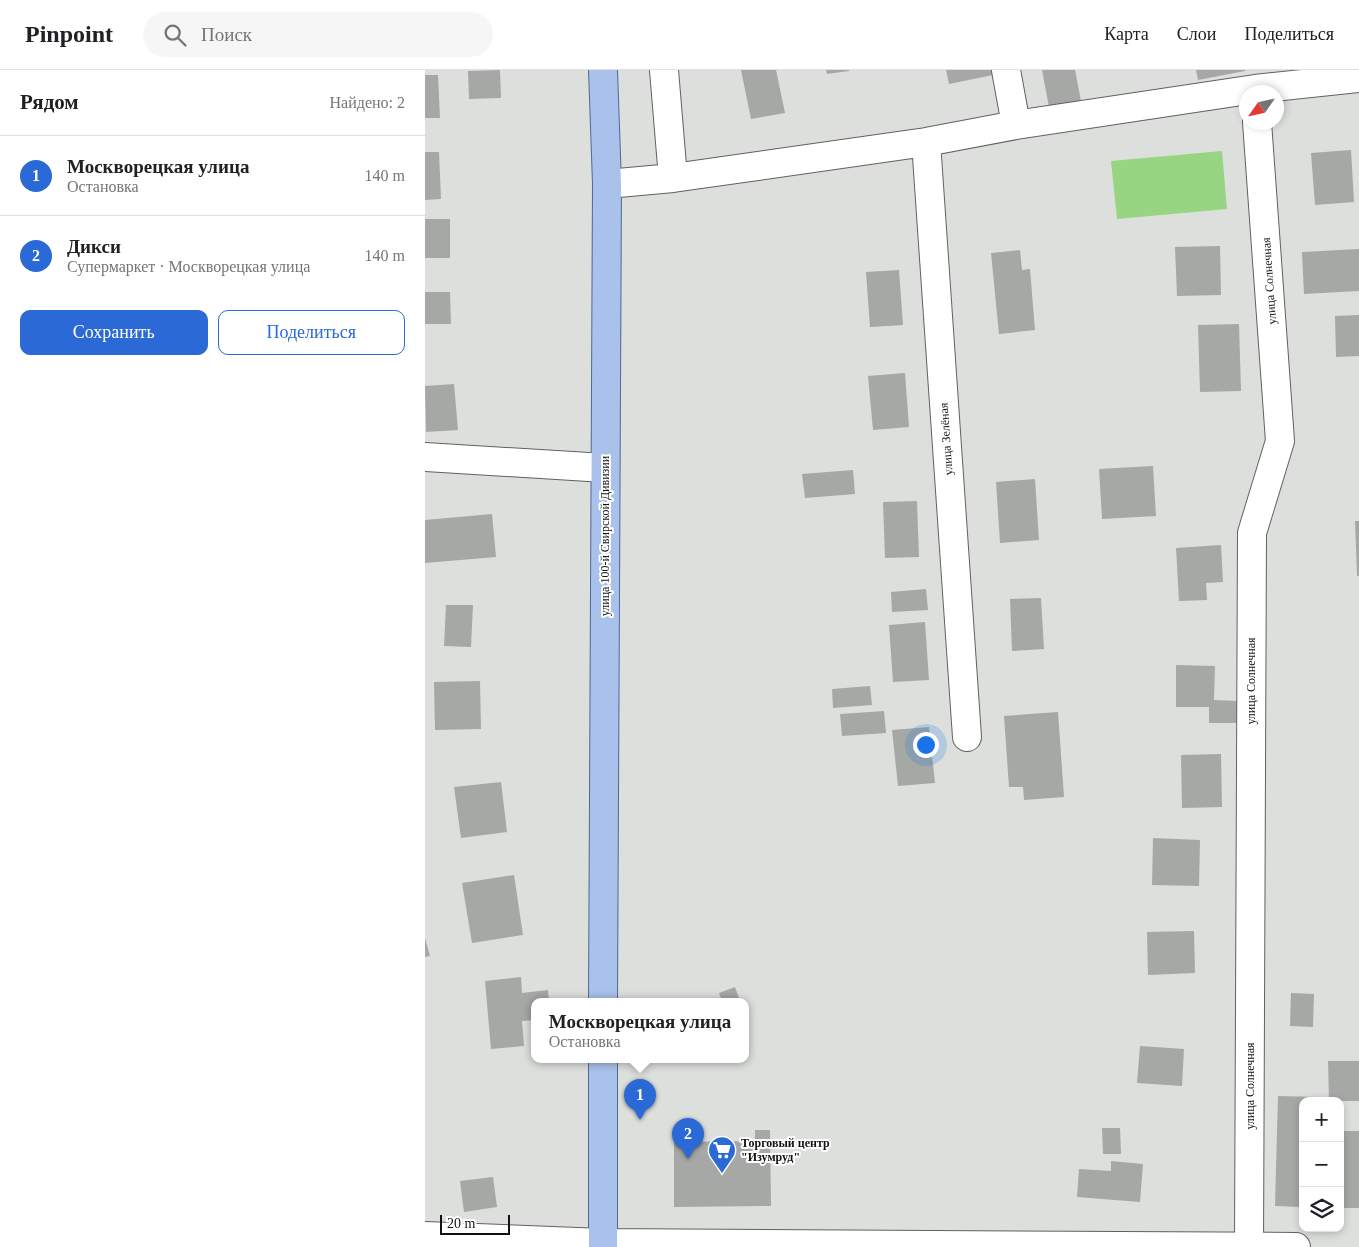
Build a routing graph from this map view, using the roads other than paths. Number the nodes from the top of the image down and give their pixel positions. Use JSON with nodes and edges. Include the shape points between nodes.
{"nodes":[{"id":1,"x":603,"y":70,"type":"edge"},
{"id":2,"x":664,"y":70,"type":"edge"},
{"id":3,"x":1007,"y":70,"type":"edge"},
{"id":4,"x":1351,"y":76,"type":"edge"},
{"id":5,"x":1284,"y":86,"type":"edge"},
{"id":6,"x":1239,"y":93,"type":"edge"},
{"id":7,"x":1016,"y":125,"type":"junction"},
{"id":8,"x":1258,"y":130,"type":"edge"},
{"id":9,"x":926,"y":142,"type":"junction"},
{"id":10,"x":673,"y":178,"type":"junction"},
{"id":11,"x":607,"y":184,"type":"junction"},
{"id":12,"x":425,"y":457,"type":"edge"},
{"id":13,"x":605,"y":468,"type":"junction"},
{"id":14,"x":967,"y":736,"type":"dead end"},
{"id":15,"x":603,"y":998,"type":"edge"},
{"id":16,"x":603,"y":1063,"type":"edge"},
{"id":17,"x":425,"y":1236,"type":"edge"},
{"id":18,"x":603,"y":1245,"type":"edge"},
{"id":19,"x":1249,"y":1246,"type":"junction"},
{"id":20,"x":1296,"y":1247,"type":"edge"}],
"edges":[{"from":1,"to":11,"type":"main road","name":"улица 100-й Свирской Дивизии"},
{"from":2,"to":10,"type":"street"},
{"from":3,"to":7,"type":"street"},
{"from":4,"to":5,"type":"street"},
{"from":6,"to":7,"type":"street"},
{"from":7,"to":9,"type":"street"},
{"from":8,"to":19,"type":"street","name":"улица Солнечная","via":[[1280,440],[1252,532]]},
{"from":9,"to":10,"type":"street"},
{"from":9,"to":14,"type":"street","name":"улица Зелёная"},
{"from":10,"to":11,"type":"street"},
{"from":11,"to":13,"type":"main road","name":"улица 100-й Свирской Дивизии"},
{"from":12,"to":13,"type":"street"},
{"from":13,"to":15,"type":"main road","name":"улица 100-й Свирской Дивизии"},
{"from":16,"to":18,"type":"main road"},
{"from":17,"to":18,"type":"street"},
{"from":18,"to":19,"type":"street"},
{"from":19,"to":20,"type":"street"}]}
